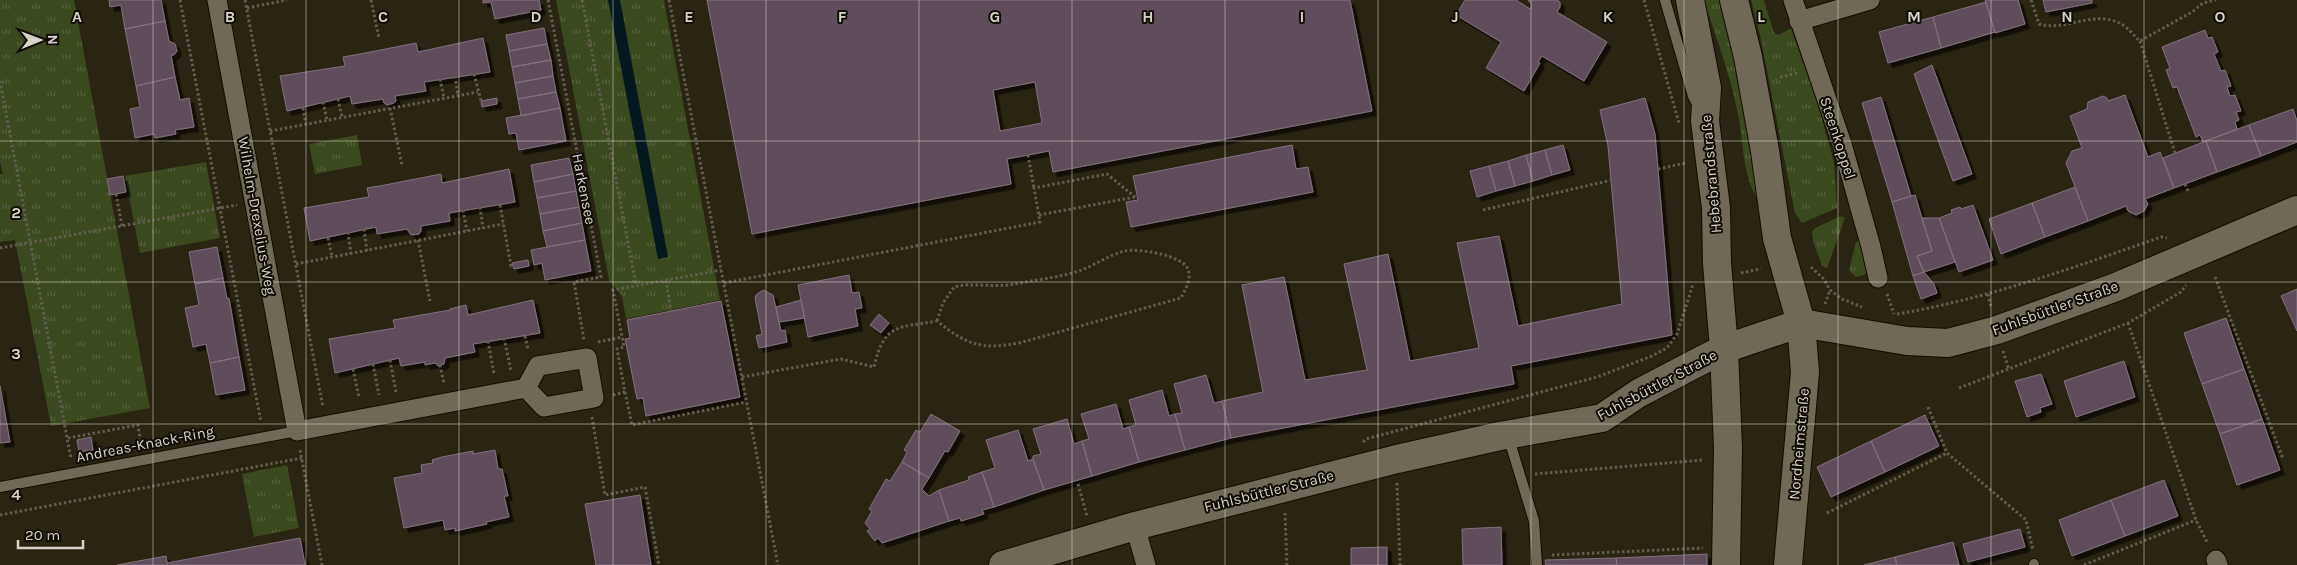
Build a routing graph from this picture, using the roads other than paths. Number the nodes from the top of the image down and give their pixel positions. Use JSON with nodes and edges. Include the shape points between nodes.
{"nodes":[{"id":1,"x":218,"y":0,"type":"edge"},
{"id":2,"x":1665,"y":0,"type":"edge"},
{"id":3,"x":1690,"y":0,"type":"edge"},
{"id":4,"x":1734,"y":0,"type":"edge"},
{"id":5,"x":1793,"y":0,"type":"edge"},
{"id":6,"x":1870,"y":0,"type":"edge"},
{"id":7,"x":1799,"y":21,"type":"junction"},
{"id":8,"x":1692,"y":124,"type":"junction"},
{"id":9,"x":2297,"y":210,"type":"edge"},
{"id":10,"x":1878,"y":278,"type":"dead end"},
{"id":11,"x":1800,"y":323,"type":"junction"},
{"id":12,"x":1724,"y":349,"type":"junction"},
{"id":13,"x":526,"y":388,"type":"junction"},
{"id":14,"x":297,"y":431,"type":"junction"},
{"id":15,"x":1508,"y":435,"type":"junction"},
{"id":16,"x":0,"y":487,"type":"edge"},
{"id":17,"x":1135,"y":526,"type":"junction"},
{"id":18,"x":1716,"y":556,"type":"edge"},
{"id":19,"x":1537,"y":560,"type":"edge"},
{"id":20,"x":1003,"y":565,"type":"edge"},
{"id":21,"x":1146,"y":565,"type":"edge"},
{"id":22,"x":1788,"y":565,"type":"edge"}],
"edges":[{"from":1,"to":14,"type":"street","name":"Wilhelm-Drexelius-Weg"},
{"from":2,"to":8,"type":"lane","name":"Hebebrandstraße","via":[[1693,96]]},
{"from":3,"to":8,"type":"main road","name":"Hebebrandstraße","via":[[1707,88]]},
{"from":4,"to":11,"type":"main road","via":[[1748,57],[1771,204]]},
{"from":5,"to":7,"type":"street","name":"Steenkoppel"},
{"from":6,"to":7,"type":"street"},
{"from":7,"to":10,"type":"street","name":"Steenkoppel","via":[[1842,144]]},
{"from":8,"to":12,"type":"main road","name":"Hebebrandstraße","via":[[1716,208]]},
{"from":9,"to":11,"type":"main road","name":"Fuhlsbüttler Straße","via":[[2116,287],[1996,330],[1948,343],[1907,341]]},
{"from":11,"to":12,"type":"main road","name":"Fuhlsbüttler Straße"},
{"from":11,"to":22,"type":"main road","name":"Nordheimstraße","via":[[1805,372]]},
{"from":12,"to":15,"type":"main road","name":"Fuhlsbüttler Straße","via":[[1639,394],[1602,418]]},
{"from":12,"to":18,"type":"main road","via":[[1728,448]]},
{"from":13,"to":13,"type":"street","via":[[538,366],[584,349],[591,399],[544,407]]},
{"from":13,"to":14,"type":"street"},
{"from":14,"to":16,"type":"lane","name":"Andreas-Knack-Ring"},
{"from":15,"to":17,"type":"main road","name":"Fuhlsbüttler Straße","via":[[1396,459]]},
{"from":15,"to":19,"type":"lane","via":[[1534,521]]},
{"from":17,"to":20,"type":"main road","name":"Fuhlsbüttler Straße"},
{"from":17,"to":21,"type":"street"}]}
